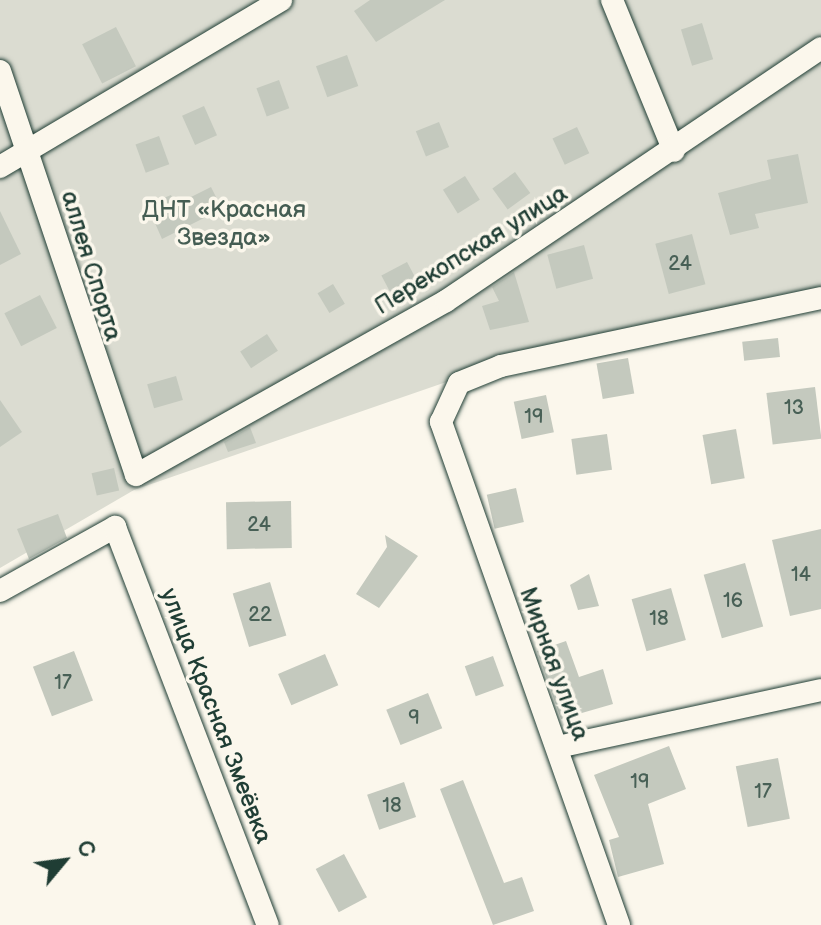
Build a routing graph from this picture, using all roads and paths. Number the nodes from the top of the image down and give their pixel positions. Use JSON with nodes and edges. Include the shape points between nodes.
{"nodes":[{"id":1,"x":281,"y":0,"type":"edge"},
{"id":2,"x":612,"y":0,"type":"edge"},
{"id":3,"x":821,"y":48,"type":"edge"},
{"id":4,"x":0,"y":71,"type":"edge"},
{"id":5,"x":27,"y":150,"type":"junction"},
{"id":6,"x":674,"y":151,"type":"junction"},
{"id":7,"x":0,"y":167,"type":"edge"},
{"id":8,"x":821,"y":298,"type":"edge"},
{"id":9,"x":136,"y":475,"type":"joint"},
{"id":10,"x":0,"y":591,"type":"edge"},
{"id":11,"x":821,"y":690,"type":"edge"},
{"id":12,"x":558,"y":747,"type":"junction"},
{"id":13,"x":268,"y":925,"type":"edge"},
{"id":14,"x":619,"y":925,"type":"edge"}],
"edges":[{"from":1,"to":5,"type":"street"},
{"from":2,"to":6,"type":"street"},
{"from":3,"to":6,"type":"street","name":"Перекопская улица"},
{"from":4,"to":5,"type":"street","name":"аллея Спорта"},
{"from":5,"to":7,"type":"street"},
{"from":5,"to":9,"type":"street","name":"аллея Спорта"},
{"from":6,"to":9,"type":"street","name":"Перекопская улица","via":[[446,301]]},
{"from":8,"to":12,"type":"street","name":"Мирная улица","via":[[501,366],[459,383],[441,422]]},
{"from":10,"to":13,"type":"street","name":"улица Красная Змеёвка","via":[[115,527]]},
{"from":11,"to":12,"type":"street"},
{"from":12,"to":14,"type":"street","name":"Мирная улица"}]}
